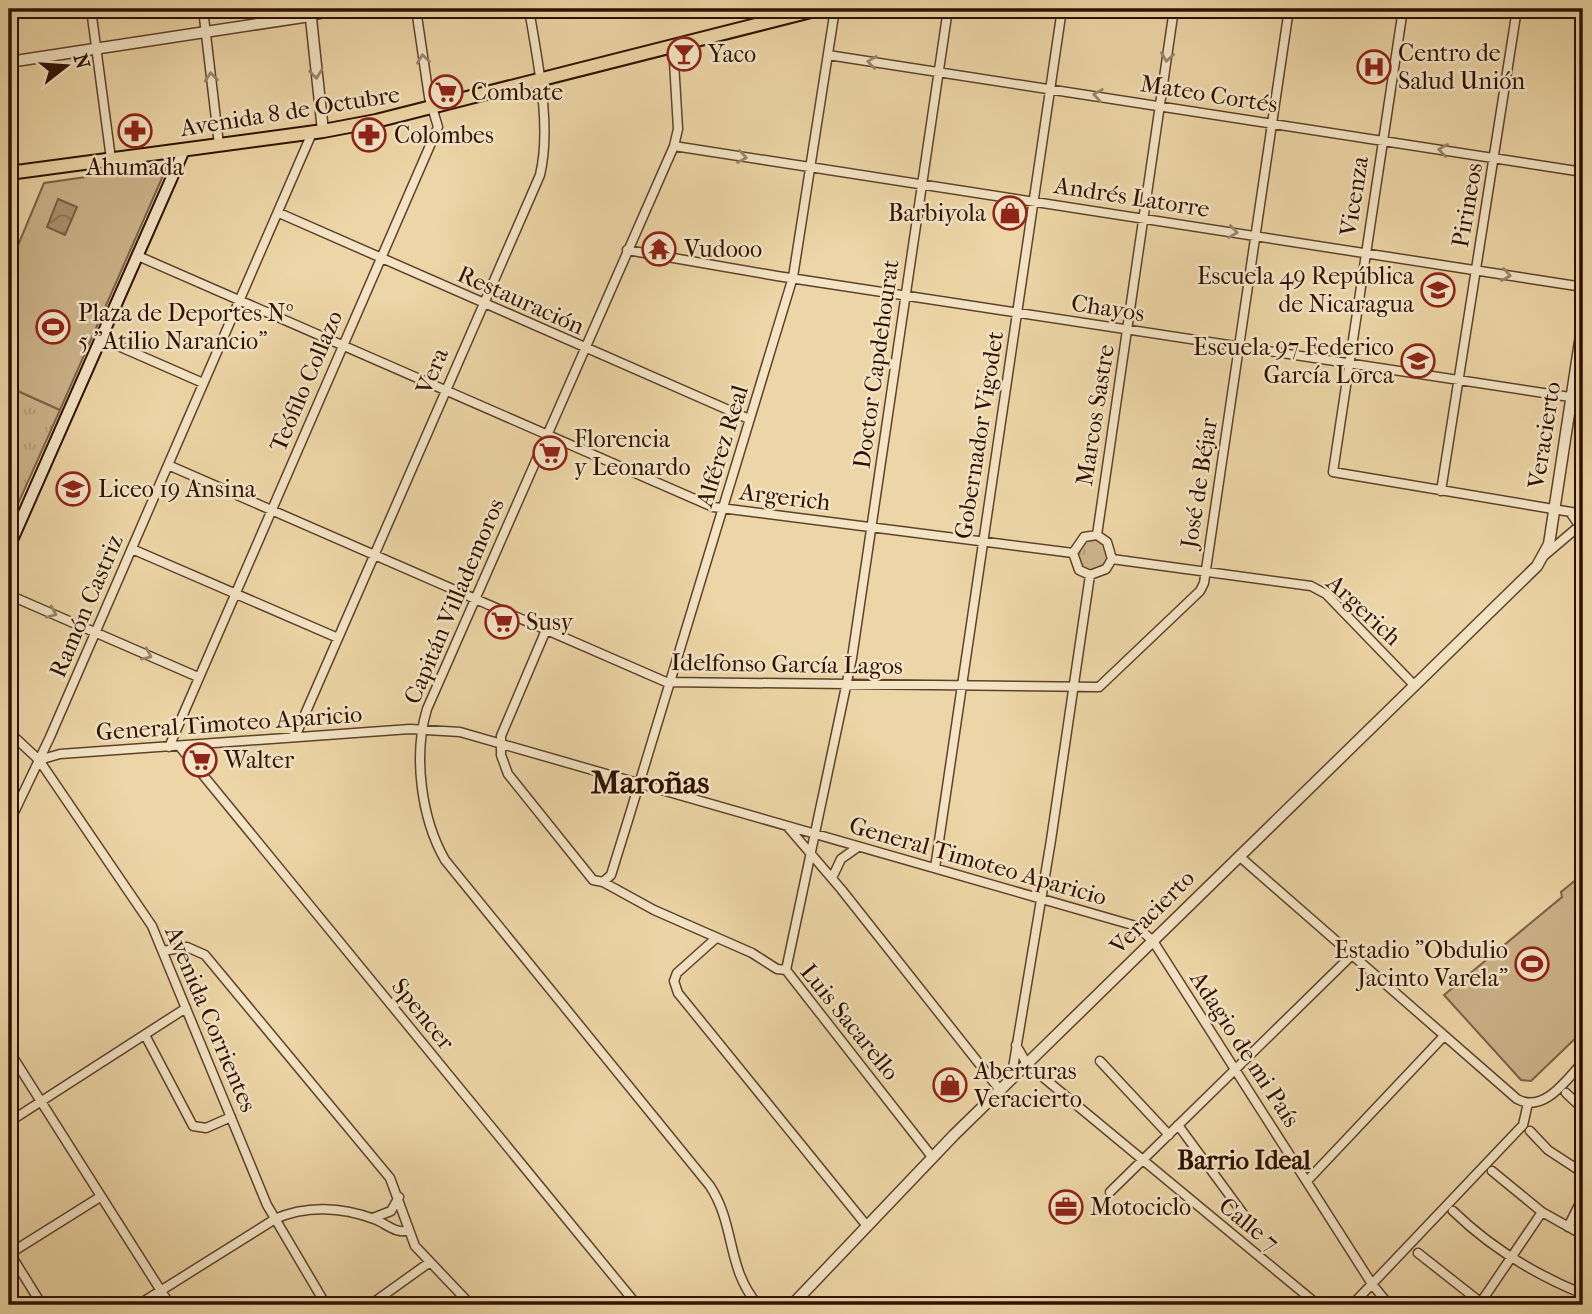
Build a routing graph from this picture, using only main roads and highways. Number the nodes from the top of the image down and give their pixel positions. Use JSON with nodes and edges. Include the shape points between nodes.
{"nodes":[{"id":1,"x":815,"y":9,"type":"edge"},
{"id":2,"x":184,"y":150,"type":"junction"},
{"id":3,"x":9,"y":173,"type":"edge"},
{"id":4,"x":9,"y":547,"type":"edge"}],
"edges":[{"from":1,"to":2,"type":"main road","name":"Avenida 8 de Octubre","via":[[433,108],[317,132]]},
{"from":2,"to":3,"type":"main road","name":"Avenida 8 de Octubre"},
{"from":2,"to":4,"type":"main road"}]}
